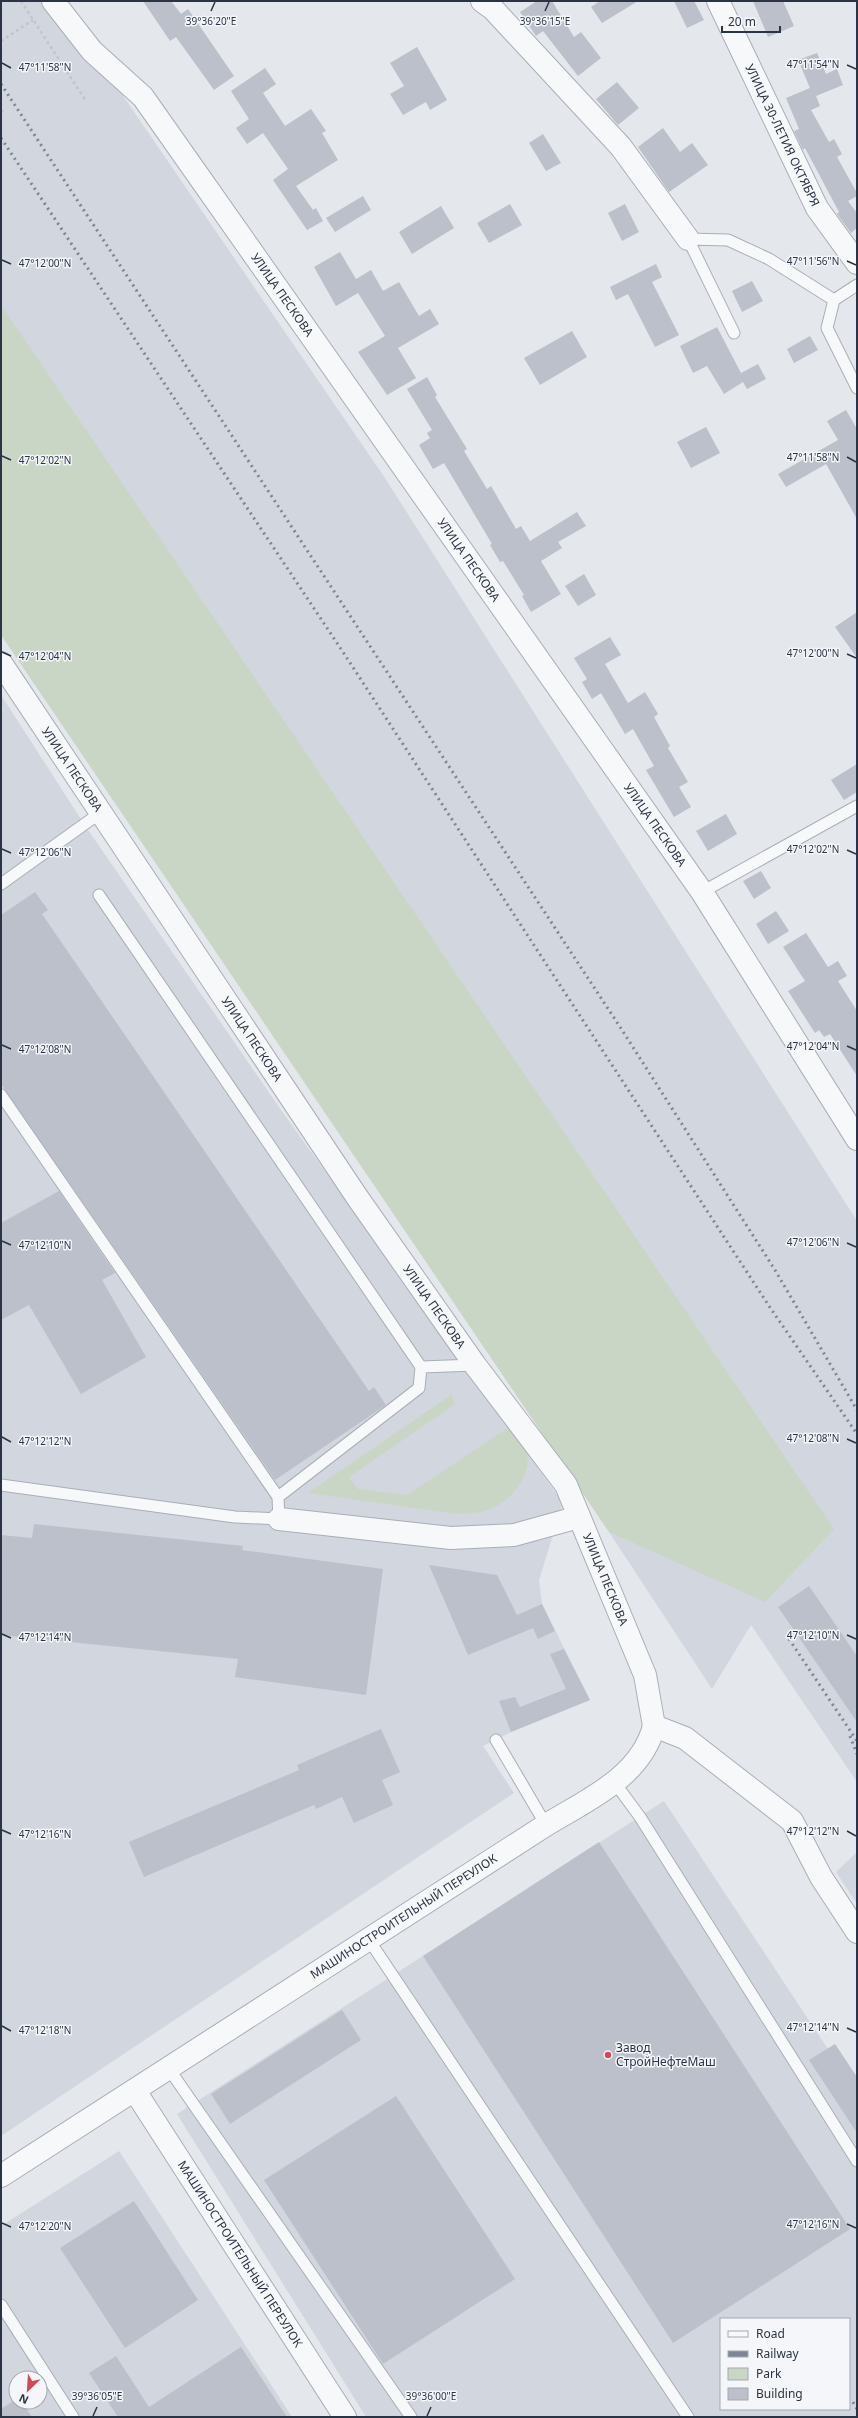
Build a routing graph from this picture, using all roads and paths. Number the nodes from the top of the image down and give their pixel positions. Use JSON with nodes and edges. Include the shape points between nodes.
{"nodes":[{"id":1,"x":21,"y":1,"type":"edge"},
{"id":2,"x":482,"y":1,"type":"edge"},
{"id":3,"x":718,"y":1,"type":"edge"},
{"id":4,"x":62,"y":4,"type":"edge"},
{"id":5,"x":33,"y":20,"type":"junction"},
{"id":6,"x":1,"y":41,"type":"edge"},
{"id":7,"x":86,"y":101,"type":"dead end"},
{"id":8,"x":1,"y":110,"type":"edge"},
{"id":9,"x":4,"y":114,"type":"dead end"},
{"id":10,"x":688,"y":239,"type":"junction"},
{"id":11,"x":857,"y":263,"type":"edge"},
{"id":12,"x":857,"y":286,"type":"edge"},
{"id":13,"x":834,"y":300,"type":"junction"},
{"id":14,"x":734,"y":333,"type":"dead end"},
{"id":15,"x":857,"y":388,"type":"edge"},
{"id":16,"x":1,"y":663,"type":"edge"},
{"id":17,"x":857,"y":806,"type":"edge"},
{"id":18,"x":100,"y":813,"type":"junction"},
{"id":19,"x":1,"y":884,"type":"edge"},
{"id":20,"x":702,"y":892,"type":"junction"},
{"id":21,"x":99,"y":895,"type":"dead end"},
{"id":22,"x":1,"y":1095,"type":"edge"},
{"id":23,"x":857,"y":1139,"type":"edge"},
{"id":24,"x":475,"y":1365,"type":"junction"},
{"id":25,"x":421,"y":1367,"type":"junction"},
{"id":26,"x":1,"y":1484,"type":"edge"},
{"id":27,"x":278,"y":1497,"type":"junction"},
{"id":28,"x":579,"y":1517,"type":"junction"},
{"id":29,"x":279,"y":1519,"type":"junction"},
{"id":30,"x":654,"y":1726,"type":"junction"},
{"id":31,"x":496,"y":1740,"type":"dead end"},
{"id":32,"x":615,"y":1783,"type":"junction"},
{"id":33,"x":546,"y":1825,"type":"junction"},
{"id":34,"x":857,"y":1932,"type":"edge"},
{"id":35,"x":369,"y":1940,"type":"junction"},
{"id":36,"x":169,"y":2069,"type":"junction"},
{"id":37,"x":135,"y":2091,"type":"junction"},
{"id":38,"x":857,"y":2161,"type":"edge"},
{"id":39,"x":1,"y":2176,"type":"edge"},
{"id":40,"x":1,"y":2305,"type":"edge"},
{"id":41,"x":73,"y":2417,"type":"edge"},
{"id":42,"x":345,"y":2417,"type":"edge"},
{"id":43,"x":411,"y":2417,"type":"edge"},
{"id":44,"x":688,"y":2417,"type":"edge"}],
"edges":[{"from":1,"to":5,"type":"path"},
{"from":2,"to":10,"type":"street","via":[[493,9],[622,147]]},
{"from":3,"to":11,"type":"street","name":"УЛИЦА 30-ЛЕТИЯ ОКТЯБРЯ","via":[[817,208]]},
{"from":4,"to":20,"type":"street","name":"УЛИЦА ПЕСКОВА","via":[[92,51],[143,97]]},
{"from":5,"to":6,"type":"path"},
{"from":5,"to":7,"type":"path"},
{"from":8,"to":9,"type":"path"},
{"from":10,"to":13,"type":"lane","via":[[728,240],[769,259]]},
{"from":10,"to":14,"type":"lane"},
{"from":12,"to":13,"type":"lane"},
{"from":13,"to":15,"type":"lane","via":[[827,328]]},
{"from":16,"to":18,"type":"street","name":"УЛИЦА ПЕСКОВА"},
{"from":17,"to":20,"type":"lane"},
{"from":18,"to":19,"type":"lane"},
{"from":18,"to":24,"type":"street","name":"УЛИЦА ПЕСКОВА","via":[[353,1190]]},
{"from":20,"to":23,"type":"street","name":"УЛИЦА ПЕСКОВА"},
{"from":21,"to":25,"type":"lane"},
{"from":22,"to":27,"type":"lane"},
{"from":24,"to":25,"type":"lane"},
{"from":24,"to":28,"type":"street","name":"УЛИЦА ПЕСКОВА","via":[[566,1485]]},
{"from":25,"to":27,"type":"lane","via":[[419,1388]]},
{"from":26,"to":29,"type":"lane","via":[[235,1517]]},
{"from":27,"to":29,"type":"lane"},
{"from":28,"to":29,"type":"street","via":[[514,1535],[450,1538]]},
{"from":28,"to":30,"type":"street","name":"УЛИЦА ПЕСКОВА","via":[[645,1675]]},
{"from":30,"to":32,"type":"street","name":"МАШИНОСТРОИТЕЛЬНЫЙ ПЕРЕУЛОК","via":[[645,1751]]},
{"from":30,"to":34,"type":"street","via":[[685,1738],[792,1821],[821,1877]]},
{"from":31,"to":33,"type":"lane"},
{"from":32,"to":33,"type":"street","name":"МАШИНОСТРОИТЕЛЬНЫЙ ПЕРЕУЛОК"},
{"from":32,"to":38,"type":"lane","via":[[644,1824]]},
{"from":33,"to":35,"type":"street","name":"МАШИНОСТРОИТЕЛЬНЫЙ ПЕРЕУЛОК"},
{"from":35,"to":36,"type":"street","name":"МАШИНОСТРОИТЕЛЬНЫЙ ПЕРЕУЛОК"},
{"from":35,"to":44,"type":"lane"},
{"from":36,"to":37,"type":"street","name":"МАШИНОСТРОИТЕЛЬНЫЙ ПЕРЕУЛОК"},
{"from":36,"to":43,"type":"lane"},
{"from":37,"to":39,"type":"street","name":"МАШИНОСТРОИТЕЛЬНЫЙ ПЕРЕУЛОК"},
{"from":37,"to":42,"type":"street","name":"МАШИНОСТРОИТЕЛЬНЫЙ ПЕРЕУЛОК"},
{"from":40,"to":41,"type":"lane"}]}
